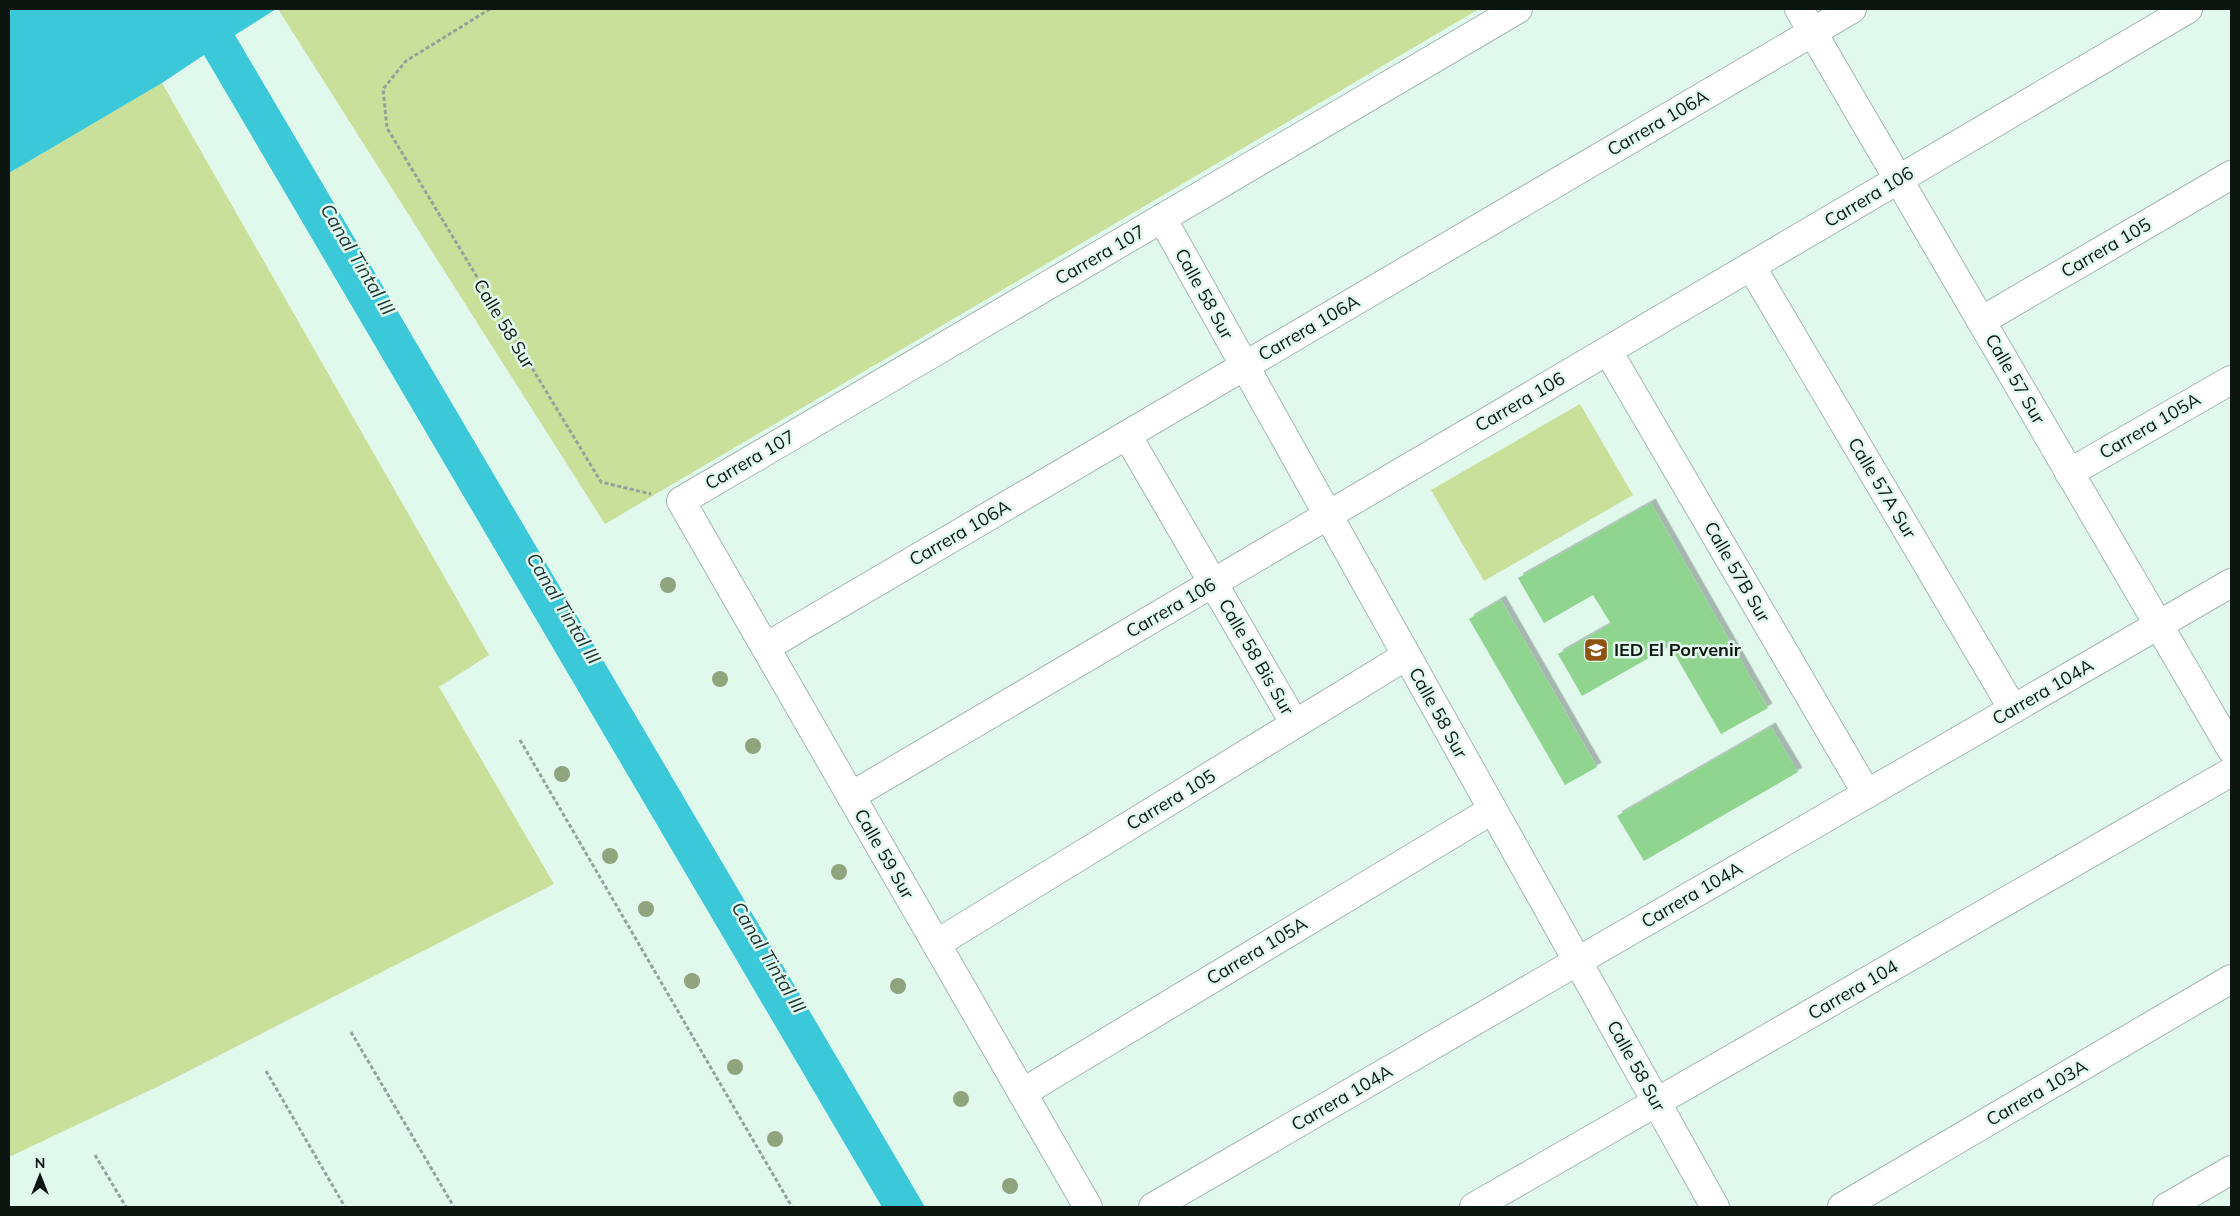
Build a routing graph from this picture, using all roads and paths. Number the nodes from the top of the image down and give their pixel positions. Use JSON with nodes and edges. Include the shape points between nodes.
{"nodes":[{"id":1,"x":490,"y":9,"type":"edge"},
{"id":2,"x":1518,"y":9,"type":"edge"},
{"id":3,"x":1799,"y":9,"type":"edge"},
{"id":4,"x":1852,"y":9,"type":"edge"},
{"id":5,"x":2188,"y":9,"type":"edge"},
{"id":6,"x":1812,"y":32,"type":"junction"},
{"id":7,"x":2231,"y":176,"type":"edge"},
{"id":8,"x":1898,"y":179,"type":"junction"},
{"id":9,"x":1162,"y":218,"type":"junction"},
{"id":10,"x":1751,"y":266,"type":"junction"},
{"id":11,"x":1981,"y":321,"type":"junction"},
{"id":12,"x":1608,"y":351,"type":"junction"},
{"id":13,"x":1244,"y":366,"type":"junction"},
{"id":14,"x":2231,"y":380,"type":"edge"},
{"id":15,"x":1127,"y":435,"type":"junction"},
{"id":16,"x":2069,"y":473,"type":"junction"},
{"id":17,"x":681,"y":501,"type":"junction"},
{"id":18,"x":1328,"y":515,"type":"junction"},
{"id":19,"x":1213,"y":583,"type":"junction"},
{"id":20,"x":2231,"y":583,"type":"edge"},
{"id":21,"x":2158,"y":625,"type":"junction"},
{"id":22,"x":766,"y":648,"type":"junction"},
{"id":23,"x":1406,"y":656,"type":"junction"},
{"id":24,"x":2013,"y":709,"type":"junction"},
{"id":25,"x":1296,"y":724,"type":"junction"},
{"id":26,"x":520,"y":740,"type":"dead end"},
{"id":27,"x":2231,"y":749,"type":"edge"},
{"id":28,"x":2231,"y":772,"type":"edge"},
{"id":29,"x":1867,"y":794,"type":"junction"},
{"id":30,"x":851,"y":796,"type":"junction"},
{"id":31,"x":1492,"y":810,"type":"junction"},
{"id":32,"x":936,"y":944,"type":"junction"},
{"id":33,"x":1577,"y":962,"type":"junction"},
{"id":34,"x":2231,"y":979,"type":"edge"},
{"id":35,"x":352,"y":1032,"type":"dead end"},
{"id":36,"x":266,"y":1072,"type":"dead end"},
{"id":37,"x":1022,"y":1093,"type":"junction"},
{"id":38,"x":1656,"y":1102,"type":"junction"},
{"id":39,"x":95,"y":1155,"type":"dead end"},
{"id":40,"x":2231,"y":1170,"type":"edge"},
{"id":41,"x":126,"y":1207,"type":"edge"},
{"id":42,"x":345,"y":1207,"type":"edge"},
{"id":43,"x":454,"y":1207,"type":"edge"},
{"id":44,"x":792,"y":1207,"type":"edge"},
{"id":45,"x":1088,"y":1207,"type":"edge"},
{"id":46,"x":1153,"y":1207,"type":"edge"},
{"id":47,"x":1474,"y":1207,"type":"edge"},
{"id":48,"x":1715,"y":1207,"type":"edge"},
{"id":49,"x":1842,"y":1207,"type":"edge"},
{"id":50,"x":2167,"y":1207,"type":"edge"}],
"edges":[{"from":1,"to":17,"type":"path","name":"Calle 58 Sur","via":[[406,61],[383,89],[387,128],[601,482]]},
{"from":2,"to":9,"type":"street","name":"Carrera 107"},
{"from":3,"to":6,"type":"street","name":"Calle 57 Sur"},
{"from":4,"to":6,"type":"street","name":"Carrera 106A"},
{"from":5,"to":8,"type":"street","name":"Carrera 106"},
{"from":6,"to":8,"type":"street","name":"Calle 57 Sur"},
{"from":6,"to":13,"type":"street","name":"Carrera 106A"},
{"from":7,"to":11,"type":"street","name":"Carrera 105"},
{"from":8,"to":10,"type":"street","name":"Carrera 106"},
{"from":8,"to":11,"type":"street","name":"Calle 57 Sur"},
{"from":9,"to":13,"type":"street","name":"Calle 58 Sur"},
{"from":9,"to":17,"type":"street","name":"Carrera 107"},
{"from":10,"to":12,"type":"street","name":"Carrera 106"},
{"from":10,"to":24,"type":"street","name":"Calle 57A Sur"},
{"from":11,"to":16,"type":"street","name":"Calle 57 Sur"},
{"from":12,"to":18,"type":"street","name":"Carrera 106"},
{"from":12,"to":29,"type":"street","name":"Calle 57B Sur"},
{"from":13,"to":15,"type":"street","name":"Carrera 106A"},
{"from":13,"to":18,"type":"street","name":"Calle 58 Sur"},
{"from":14,"to":16,"type":"street","name":"Carrera 105A"},
{"from":15,"to":19,"type":"street","name":"Calle 58 Bis Sur"},
{"from":15,"to":22,"type":"street","name":"Carrera 106A"},
{"from":16,"to":21,"type":"street","name":"Calle 57 Sur"},
{"from":17,"to":22,"type":"street","name":"Calle 59 Sur"},
{"from":18,"to":19,"type":"street","name":"Carrera 106"},
{"from":18,"to":23,"type":"street","name":"Calle 58 Sur"},
{"from":19,"to":25,"type":"street","name":"Calle 58 Bis Sur"},
{"from":19,"to":30,"type":"street","name":"Carrera 106"},
{"from":20,"to":21,"type":"street","name":"Carrera 104A"},
{"from":21,"to":24,"type":"street","name":"Carrera 104A"},
{"from":21,"to":27,"type":"street","name":"Calle 57 Sur"},
{"from":22,"to":30,"type":"street","name":"Calle 59 Sur"},
{"from":23,"to":25,"type":"street","name":"Carrera 105"},
{"from":23,"to":31,"type":"street","name":"Calle 58 Sur"},
{"from":24,"to":29,"type":"street","name":"Carrera 104A"},
{"from":25,"to":32,"type":"street","name":"Carrera 105"},
{"from":26,"to":44,"type":"path"},
{"from":28,"to":38,"type":"street","name":"Carrera 104"},
{"from":29,"to":33,"type":"street","name":"Carrera 104A"},
{"from":30,"to":32,"type":"street","name":"Calle 59 Sur"},
{"from":31,"to":33,"type":"street","name":"Calle 58 Sur"},
{"from":31,"to":37,"type":"street","name":"Carrera 105A"},
{"from":32,"to":37,"type":"street","name":"Calle 59 Sur"},
{"from":33,"to":38,"type":"street","name":"Calle 58 Sur"},
{"from":33,"to":46,"type":"street","name":"Carrera 104A"},
{"from":34,"to":49,"type":"street","name":"Carrera 103A"},
{"from":35,"to":43,"type":"path"},
{"from":36,"to":42,"type":"path"},
{"from":37,"to":45,"type":"street","name":"Calle 59 Sur"},
{"from":38,"to":47,"type":"street","name":"Carrera 104"},
{"from":38,"to":48,"type":"street","name":"Calle 58 Sur"},
{"from":39,"to":41,"type":"path"},
{"from":40,"to":50,"type":"street"}]}
